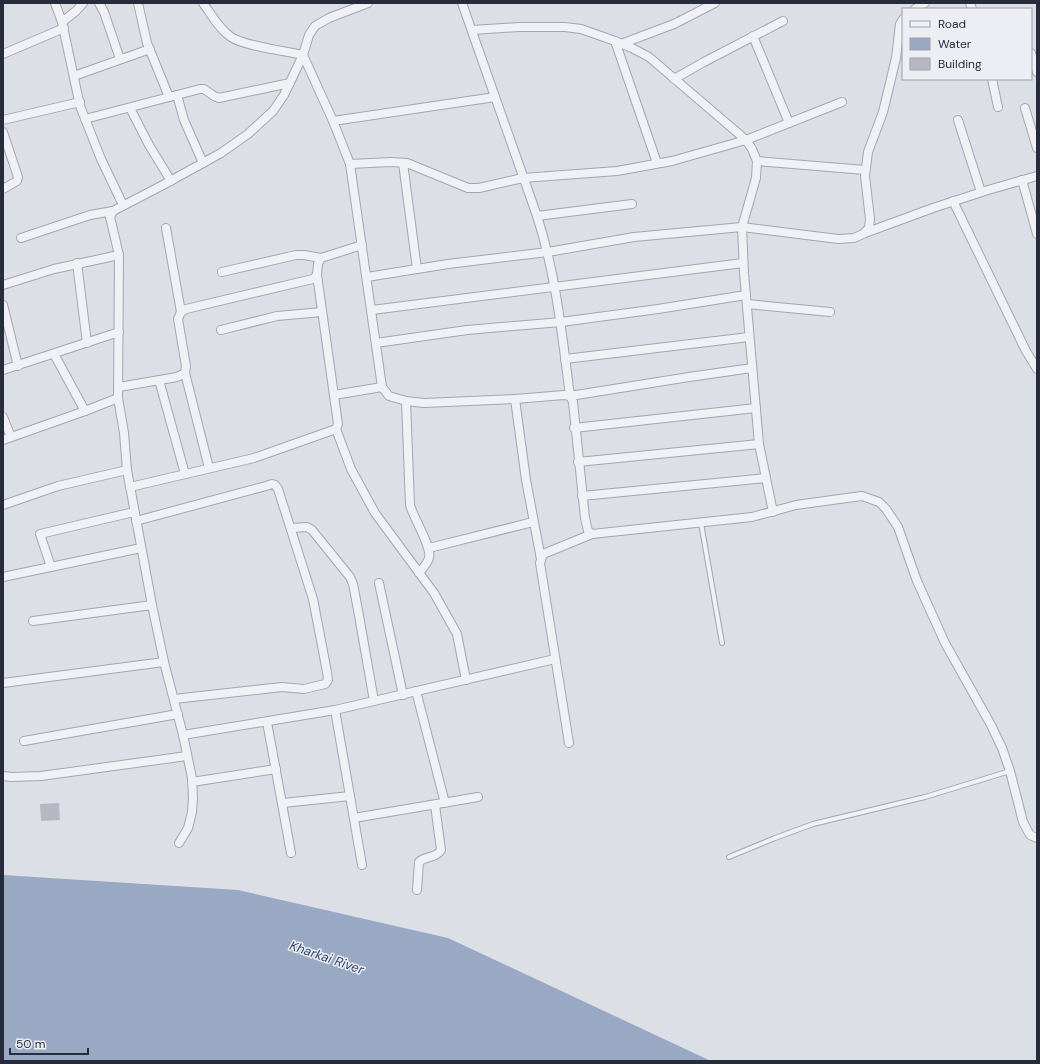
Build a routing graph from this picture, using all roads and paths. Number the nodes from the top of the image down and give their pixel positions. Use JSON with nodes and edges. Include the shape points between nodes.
{"nodes":[{"id":1,"x":55,"y":3,"type":"edge"},
{"id":2,"x":83,"y":3,"type":"edge"},
{"id":3,"x":99,"y":3,"type":"edge"},
{"id":4,"x":138,"y":3,"type":"edge"},
{"id":5,"x":203,"y":3,"type":"edge"},
{"id":6,"x":368,"y":3,"type":"edge"},
{"id":7,"x":462,"y":3,"type":"edge"},
{"id":8,"x":715,"y":3,"type":"edge"},
{"id":9,"x":783,"y":21,"type":"dead end"},
{"id":10,"x":902,"y":21,"type":"edge"},
{"id":11,"x":63,"y":25,"type":"junction"},
{"id":12,"x":472,"y":30,"type":"junction"},
{"id":13,"x":753,"y":36,"type":"junction"},
{"id":14,"x":618,"y":42,"type":"junction"},
{"id":15,"x":150,"y":49,"type":"junction"},
{"id":16,"x":3,"y":54,"type":"edge"},
{"id":17,"x":303,"y":55,"type":"junction"},
{"id":18,"x":1032,"y":57,"type":"edge"},
{"id":19,"x":120,"y":59,"type":"junction"},
{"id":20,"x":1037,"y":72,"type":"edge"},
{"id":21,"x":74,"y":76,"type":"junction"},
{"id":22,"x":674,"y":79,"type":"junction"},
{"id":23,"x":992,"y":80,"type":"edge"},
{"id":24,"x":290,"y":83,"type":"junction"},
{"id":25,"x":177,"y":95,"type":"junction"},
{"id":26,"x":169,"y":97,"type":"junction"},
{"id":27,"x":495,"y":97,"type":"junction"},
{"id":28,"x":80,"y":102,"type":"junction"},
{"id":29,"x":842,"y":102,"type":"dead end"},
{"id":30,"x":998,"y":107,"type":"dead end"},
{"id":31,"x":130,"y":108,"type":"junction"},
{"id":32,"x":1025,"y":108,"type":"dead end"},
{"id":33,"x":85,"y":119,"type":"junction"},
{"id":34,"x":3,"y":120,"type":"edge"},
{"id":35,"x":333,"y":120,"type":"junction"},
{"id":36,"x":958,"y":120,"type":"dead end"},
{"id":37,"x":789,"y":123,"type":"junction"},
{"id":38,"x":3,"y":132,"type":"edge"},
{"id":39,"x":746,"y":140,"type":"junction"},
{"id":40,"x":1037,"y":148,"type":"edge"},
{"id":41,"x":757,"y":161,"type":"junction"},
{"id":42,"x":203,"y":163,"type":"junction"},
{"id":43,"x":403,"y":163,"type":"junction"},
{"id":44,"x":657,"y":163,"type":"junction"},
{"id":45,"x":350,"y":164,"type":"junction"},
{"id":46,"x":865,"y":170,"type":"junction"},
{"id":47,"x":1037,"y":176,"type":"edge"},
{"id":48,"x":523,"y":178,"type":"junction"},
{"id":49,"x":1022,"y":180,"type":"junction"},
{"id":50,"x":171,"y":181,"type":"junction"},
{"id":51,"x":3,"y":188,"type":"edge"},
{"id":52,"x":981,"y":192,"type":"junction"},
{"id":53,"x":953,"y":201,"type":"junction"},
{"id":54,"x":632,"y":204,"type":"dead end"},
{"id":55,"x":122,"y":205,"type":"junction"},
{"id":56,"x":113,"y":210,"type":"junction"},
{"id":57,"x":537,"y":216,"type":"junction"},
{"id":58,"x":742,"y":227,"type":"junction"},
{"id":59,"x":166,"y":228,"type":"dead end"},
{"id":60,"x":863,"y":234,"type":"junction"},
{"id":61,"x":1037,"y":234,"type":"edge"},
{"id":62,"x":21,"y":238,"type":"dead end"},
{"id":63,"x":362,"y":245,"type":"junction"},
{"id":64,"x":548,"y":252,"type":"junction"},
{"id":65,"x":119,"y":255,"type":"junction"},
{"id":66,"x":321,"y":258,"type":"junction"},
{"id":67,"x":77,"y":263,"type":"junction"},
{"id":68,"x":744,"y":263,"type":"junction"},
{"id":69,"x":417,"y":269,"type":"junction"},
{"id":70,"x":222,"y":272,"type":"dead end"},
{"id":71,"x":317,"y":275,"type":"junction"},
{"id":72,"x":367,"y":277,"type":"junction"},
{"id":73,"x":3,"y":285,"type":"edge"},
{"id":74,"x":554,"y":286,"type":"junction"},
{"id":75,"x":746,"y":299,"type":"junction"},
{"id":76,"x":3,"y":305,"type":"edge"},
{"id":77,"x":372,"y":310,"type":"junction"},
{"id":78,"x":180,"y":312,"type":"junction"},
{"id":79,"x":322,"y":312,"type":"junction"},
{"id":80,"x":830,"y":312,"type":"dead end"},
{"id":81,"x":561,"y":322,"type":"junction"},
{"id":82,"x":221,"y":330,"type":"dead end"},
{"id":83,"x":119,"y":332,"type":"junction"},
{"id":84,"x":749,"y":337,"type":"junction"},
{"id":85,"x":87,"y":343,"type":"junction"},
{"id":86,"x":376,"y":343,"type":"junction"},
{"id":87,"x":54,"y":354,"type":"junction"},
{"id":88,"x":565,"y":359,"type":"junction"},
{"id":89,"x":18,"y":366,"type":"junction"},
{"id":90,"x":752,"y":368,"type":"junction"},
{"id":91,"x":1037,"y":369,"type":"edge"},
{"id":92,"x":3,"y":370,"type":"edge"},
{"id":93,"x":185,"y":373,"type":"junction"},
{"id":94,"x":159,"y":380,"type":"junction"},
{"id":95,"x":382,"y":386,"type":"junction"},
{"id":96,"x":119,"y":387,"type":"junction"},
{"id":97,"x":334,"y":395,"type":"junction"},
{"id":98,"x":570,"y":396,"type":"junction"},
{"id":99,"x":118,"y":398,"type":"junction"},
{"id":100,"x":515,"y":399,"type":"junction"},
{"id":101,"x":406,"y":401,"type":"junction"},
{"id":102,"x":756,"y":408,"type":"junction"},
{"id":103,"x":85,"y":411,"type":"junction"},
{"id":104,"x":3,"y":417,"type":"edge"},
{"id":105,"x":574,"y":428,"type":"junction"},
{"id":106,"x":336,"y":429,"type":"junction"},
{"id":107,"x":11,"y":437,"type":"junction"},
{"id":108,"x":3,"y":440,"type":"edge"},
{"id":109,"x":759,"y":444,"type":"junction"},
{"id":110,"x":578,"y":462,"type":"junction"},
{"id":111,"x":209,"y":468,"type":"junction"},
{"id":112,"x":127,"y":470,"type":"junction"},
{"id":113,"x":185,"y":474,"type":"junction"},
{"id":114,"x":766,"y":478,"type":"junction"},
{"id":115,"x":130,"y":487,"type":"junction"},
{"id":116,"x":582,"y":496,"type":"junction"},
{"id":117,"x":4,"y":503,"type":"edge"},
{"id":118,"x":134,"y":512,"type":"junction"},
{"id":119,"x":773,"y":512,"type":"junction"},
{"id":120,"x":136,"y":521,"type":"junction"},
{"id":121,"x":533,"y":522,"type":"junction"},
{"id":122,"x":701,"y":523,"type":"junction"},
{"id":123,"x":291,"y":528,"type":"junction"},
{"id":124,"x":592,"y":534,"type":"junction"},
{"id":125,"x":141,"y":548,"type":"junction"},
{"id":126,"x":429,"y":548,"type":"junction"},
{"id":127,"x":541,"y":558,"type":"junction"},
{"id":128,"x":51,"y":567,"type":"junction"},
{"id":129,"x":419,"y":573,"type":"junction"},
{"id":130,"x":3,"y":577,"type":"edge"},
{"id":131,"x":379,"y":583,"type":"dead end"},
{"id":132,"x":152,"y":605,"type":"junction"},
{"id":133,"x":33,"y":621,"type":"dead end"},
{"id":134,"x":722,"y":643,"type":"dead end"},
{"id":135,"x":555,"y":659,"type":"junction"},
{"id":136,"x":164,"y":662,"type":"junction"},
{"id":137,"x":466,"y":680,"type":"junction"},
{"id":138,"x":3,"y":682,"type":"edge"},
{"id":139,"x":416,"y":691,"type":"junction"},
{"id":140,"x":403,"y":695,"type":"junction"},
{"id":141,"x":174,"y":699,"type":"junction"},
{"id":142,"x":374,"y":701,"type":"junction"},
{"id":143,"x":335,"y":710,"type":"junction"},
{"id":144,"x":178,"y":714,"type":"junction"},
{"id":145,"x":267,"y":722,"type":"junction"},
{"id":146,"x":183,"y":735,"type":"junction"},
{"id":147,"x":24,"y":741,"type":"dead end"},
{"id":148,"x":568,"y":743,"type":"dead end"},
{"id":149,"x":187,"y":756,"type":"junction"},
{"id":150,"x":276,"y":769,"type":"junction"},
{"id":151,"x":1010,"y":770,"type":"junction"},
{"id":152,"x":3,"y":776,"type":"edge"},
{"id":153,"x":192,"y":782,"type":"junction"},
{"id":154,"x":350,"y":796,"type":"junction"},
{"id":155,"x":478,"y":797,"type":"dead end"},
{"id":156,"x":283,"y":803,"type":"junction"},
{"id":157,"x":445,"y":803,"type":"junction"},
{"id":158,"x":435,"y":805,"type":"junction"},
{"id":159,"x":354,"y":818,"type":"junction"},
{"id":160,"x":1037,"y":838,"type":"edge"},
{"id":161,"x":179,"y":843,"type":"dead end"},
{"id":162,"x":292,"y":853,"type":"dead end"},
{"id":163,"x":729,"y":857,"type":"dead end"},
{"id":164,"x":362,"y":865,"type":"dead end"},
{"id":165,"x":417,"y":890,"type":"dead end"}],
"edges":[{"from":1,"to":11,"type":"street"},
{"from":2,"to":11,"type":"street"},
{"from":3,"to":19,"type":"street"},
{"from":4,"to":15,"type":"street"},
{"from":5,"to":17,"type":"street","via":[[225,32],[232,37],[243,42]]},
{"from":6,"to":17,"type":"street","via":[[315,26],[309,34]]},
{"from":7,"to":12,"type":"street"},
{"from":8,"to":14,"type":"street","via":[[674,24]]},
{"from":9,"to":13,"type":"street"},
{"from":10,"to":46,"type":"street","via":[[890,85],[868,152]]},
{"from":11,"to":16,"type":"street"},
{"from":11,"to":21,"type":"street"},
{"from":12,"to":14,"type":"street","via":[[565,27],[581,29]]},
{"from":12,"to":27,"type":"street"},
{"from":13,"to":22,"type":"street"},
{"from":13,"to":37,"type":"street"},
{"from":14,"to":22,"type":"street","via":[[649,57]]},
{"from":14,"to":44,"type":"street"},
{"from":15,"to":19,"type":"street"},
{"from":15,"to":26,"type":"street"},
{"from":17,"to":24,"type":"street"},
{"from":17,"to":35,"type":"street"},
{"from":18,"to":20,"type":"street"},
{"from":19,"to":21,"type":"street"},
{"from":21,"to":28,"type":"street"},
{"from":22,"to":39,"type":"street"},
{"from":23,"to":30,"type":"street"},
{"from":24,"to":25,"type":"street","via":[[219,98],[204,89]]},
{"from":24,"to":42,"type":"street","via":[[273,111],[248,134]]},
{"from":25,"to":26,"type":"street"},
{"from":25,"to":42,"type":"street","via":[[184,120]]},
{"from":26,"to":31,"type":"street"},
{"from":27,"to":35,"type":"street"},
{"from":27,"to":48,"type":"street"},
{"from":28,"to":33,"type":"street"},
{"from":28,"to":34,"type":"street"},
{"from":29,"to":37,"type":"street"},
{"from":31,"to":33,"type":"street"},
{"from":31,"to":50,"type":"street"},
{"from":32,"to":40,"type":"street"},
{"from":33,"to":55,"type":"street"},
{"from":35,"to":45,"type":"street"},
{"from":36,"to":52,"type":"street"},
{"from":37,"to":39,"type":"street"},
{"from":38,"to":51,"type":"street","via":[[18,177],[17,181]]},
{"from":39,"to":41,"type":"street"},
{"from":39,"to":44,"type":"street"},
{"from":41,"to":46,"type":"street"},
{"from":41,"to":58,"type":"street","via":[[756,178]]},
{"from":42,"to":50,"type":"street"},
{"from":43,"to":45,"type":"street"},
{"from":43,"to":48,"type":"street","via":[[474,189]]},
{"from":43,"to":69,"type":"street"},
{"from":44,"to":48,"type":"street","via":[[617,170]]},
{"from":45,"to":63,"type":"street"},
{"from":46,"to":60,"type":"street","via":[[870,219],[869,228]]},
{"from":47,"to":49,"type":"street"},
{"from":48,"to":57,"type":"street"},
{"from":49,"to":52,"type":"street"},
{"from":49,"to":61,"type":"street"},
{"from":50,"to":55,"type":"street"},
{"from":52,"to":53,"type":"street"},
{"from":53,"to":60,"type":"street"},
{"from":53,"to":91,"type":"street"},
{"from":54,"to":57,"type":"street"},
{"from":55,"to":56,"type":"street"},
{"from":56,"to":62,"type":"street"},
{"from":56,"to":65,"type":"street","via":[[110,217]]},
{"from":57,"to":64,"type":"street"},
{"from":58,"to":60,"type":"street","via":[[838,239],[854,238]]},
{"from":58,"to":64,"type":"street","via":[[634,237]]},
{"from":58,"to":68,"type":"street"},
{"from":59,"to":78,"type":"street"},
{"from":63,"to":66,"type":"street"},
{"from":63,"to":72,"type":"street"},
{"from":64,"to":69,"type":"street"},
{"from":64,"to":74,"type":"street"},
{"from":65,"to":67,"type":"street"},
{"from":65,"to":83,"type":"street"},
{"from":66,"to":70,"type":"street","via":[[296,255]]},
{"from":66,"to":71,"type":"street"},
{"from":67,"to":73,"type":"street"},
{"from":67,"to":85,"type":"street"},
{"from":68,"to":74,"type":"street"},
{"from":68,"to":75,"type":"street"},
{"from":69,"to":72,"type":"street"},
{"from":71,"to":78,"type":"street","via":[[313,279],[186,308]]},
{"from":71,"to":79,"type":"street"},
{"from":72,"to":77,"type":"street"},
{"from":74,"to":77,"type":"street"},
{"from":74,"to":81,"type":"street"},
{"from":75,"to":80,"type":"street"},
{"from":75,"to":81,"type":"street"},
{"from":75,"to":84,"type":"street"},
{"from":76,"to":89,"type":"street"},
{"from":77,"to":86,"type":"street"},
{"from":78,"to":93,"type":"street","via":[[178,319]]},
{"from":79,"to":82,"type":"street","via":[[277,316]]},
{"from":79,"to":97,"type":"street"},
{"from":81,"to":86,"type":"street","via":[[467,330]]},
{"from":81,"to":88,"type":"street"},
{"from":83,"to":85,"type":"street"},
{"from":83,"to":96,"type":"street"},
{"from":84,"to":88,"type":"street"},
{"from":84,"to":90,"type":"street"},
{"from":85,"to":87,"type":"street"},
{"from":86,"to":95,"type":"street"},
{"from":87,"to":89,"type":"street"},
{"from":87,"to":103,"type":"street"},
{"from":88,"to":98,"type":"street"},
{"from":89,"to":92,"type":"street"},
{"from":90,"to":98,"type":"street"},
{"from":90,"to":102,"type":"street"},
{"from":93,"to":94,"type":"street"},
{"from":93,"to":111,"type":"street"},
{"from":94,"to":96,"type":"street"},
{"from":94,"to":113,"type":"street"},
{"from":95,"to":97,"type":"street"},
{"from":95,"to":101,"type":"street","via":[[389,396]]},
{"from":96,"to":99,"type":"street"},
{"from":97,"to":106,"type":"street","via":[[338,424]]},
{"from":98,"to":100,"type":"street"},
{"from":98,"to":105,"type":"street","via":[[573,402]]},
{"from":99,"to":103,"type":"street"},
{"from":99,"to":112,"type":"street"},
{"from":100,"to":101,"type":"street","via":[[424,403]]},
{"from":100,"to":121,"type":"street"},
{"from":101,"to":126,"type":"street","via":[[410,506]]},
{"from":102,"to":105,"type":"street"},
{"from":102,"to":109,"type":"street"},
{"from":103,"to":107,"type":"street"},
{"from":104,"to":107,"type":"street"},
{"from":105,"to":110,"type":"street"},
{"from":106,"to":111,"type":"street","via":[[254,458]]},
{"from":106,"to":129,"type":"street","via":[[358,484],[375,513]]},
{"from":107,"to":108,"type":"street"},
{"from":109,"to":110,"type":"street"},
{"from":109,"to":114,"type":"street"},
{"from":110,"to":116,"type":"street"},
{"from":111,"to":113,"type":"street"},
{"from":112,"to":115,"type":"street"},
{"from":112,"to":117,"type":"street","via":[[58,486]]},
{"from":113,"to":115,"type":"street"},
{"from":114,"to":116,"type":"street"},
{"from":114,"to":119,"type":"street"},
{"from":115,"to":118,"type":"street"},
{"from":116,"to":124,"type":"street","via":[[588,531]]},
{"from":118,"to":120,"type":"street"},
{"from":118,"to":128,"type":"street","via":[[40,534]]},
{"from":119,"to":122,"type":"street"},
{"from":119,"to":151,"type":"street","via":[[796,505],[862,496],[879,502],[886,509],[898,527],[917,581],[945,643],[991,725]]},
{"from":120,"to":123,"type":"street","via":[[272,484],[278,489]]},
{"from":120,"to":125,"type":"street"},
{"from":121,"to":126,"type":"street"},
{"from":121,"to":127,"type":"street"},
{"from":122,"to":124,"type":"street"},
{"from":122,"to":134,"type":"lane"},
{"from":123,"to":141,"type":"street","via":[[313,599],[328,680],[325,684],[304,689],[282,687]]},
{"from":123,"to":142,"type":"street","via":[[307,527],[312,530],[350,577]]},
{"from":124,"to":127,"type":"street","via":[[552,549]]},
{"from":125,"to":128,"type":"street"},
{"from":125,"to":132,"type":"street"},
{"from":126,"to":129,"type":"street","via":[[430,556]]},
{"from":127,"to":135,"type":"street"},
{"from":128,"to":130,"type":"street"},
{"from":129,"to":137,"type":"street","via":[[434,593],[457,634]]},
{"from":131,"to":140,"type":"street"},
{"from":132,"to":133,"type":"street"},
{"from":132,"to":136,"type":"street"},
{"from":135,"to":137,"type":"street"},
{"from":135,"to":148,"type":"street"},
{"from":136,"to":138,"type":"street"},
{"from":136,"to":141,"type":"street"},
{"from":137,"to":139,"type":"street"},
{"from":139,"to":140,"type":"street"},
{"from":139,"to":157,"type":"street"},
{"from":140,"to":142,"type":"street"},
{"from":141,"to":144,"type":"street"},
{"from":142,"to":143,"type":"street"},
{"from":143,"to":145,"type":"street"},
{"from":143,"to":154,"type":"street"},
{"from":144,"to":146,"type":"street"},
{"from":144,"to":147,"type":"street"},
{"from":145,"to":146,"type":"street"},
{"from":145,"to":150,"type":"street"},
{"from":146,"to":149,"type":"street"},
{"from":149,"to":152,"type":"street","via":[[41,776]]},
{"from":149,"to":153,"type":"street"},
{"from":150,"to":153,"type":"street"},
{"from":150,"to":156,"type":"street"},
{"from":151,"to":160,"type":"street","via":[[1023,822],[1030,834]]},
{"from":151,"to":163,"type":"lane","via":[[925,797],[813,824]]},
{"from":153,"to":161,"type":"street","via":[[192,812],[188,828]]},
{"from":154,"to":156,"type":"street"},
{"from":154,"to":159,"type":"street"},
{"from":155,"to":157,"type":"street"},
{"from":156,"to":162,"type":"street"},
{"from":157,"to":158,"type":"street"},
{"from":158,"to":159,"type":"street"},
{"from":158,"to":165,"type":"street","via":[[441,850],[437,855],[423,858],[419,862]]},
{"from":159,"to":164,"type":"street"}]}
